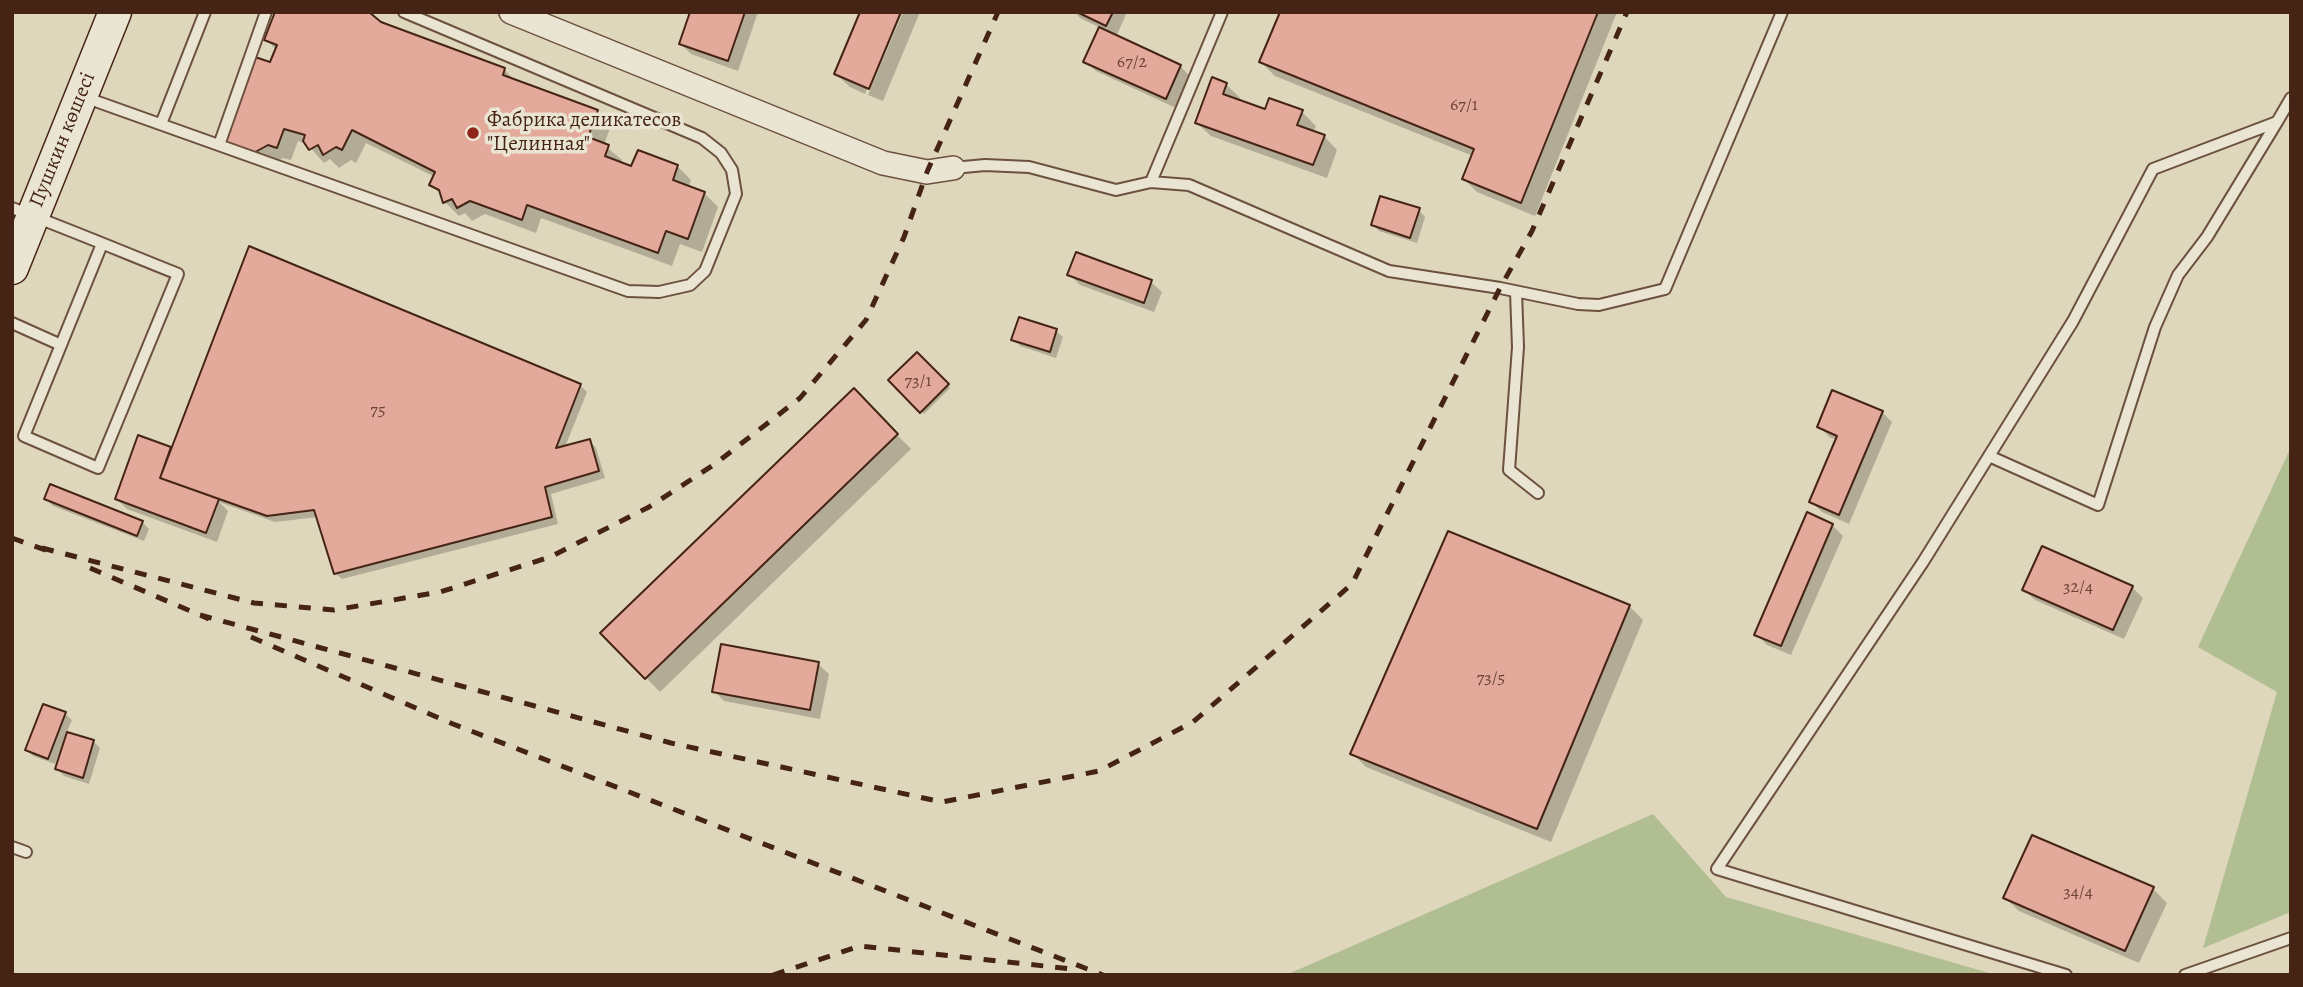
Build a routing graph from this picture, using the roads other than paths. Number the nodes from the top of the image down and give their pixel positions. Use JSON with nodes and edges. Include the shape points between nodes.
{"nodes":[{"id":1,"x":115,"y":12,"type":"edge"},
{"id":2,"x":205,"y":12,"type":"edge"},
{"id":3,"x":266,"y":12,"type":"edge"},
{"id":4,"x":404,"y":12,"type":"edge"},
{"id":5,"x":511,"y":12,"type":"edge"},
{"id":6,"x":1222,"y":12,"type":"edge"},
{"id":7,"x":1782,"y":12,"type":"edge"},
{"id":8,"x":81,"y":96,"type":"junction"},
{"id":9,"x":2291,"y":98,"type":"edge"},
{"id":10,"x":2277,"y":122,"type":"junction"},
{"id":11,"x":161,"y":124,"type":"junction"},
{"id":12,"x":219,"y":145,"type":"junction"},
{"id":13,"x":953,"y":168,"type":"joint"},
{"id":14,"x":1151,"y":182,"type":"junction"},
{"id":15,"x":22,"y":212,"type":"edge"},
{"id":16,"x":102,"y":244,"type":"junction"},
{"id":17,"x":12,"y":268,"type":"edge"},
{"id":18,"x":1516,"y":292,"type":"junction"},
{"id":19,"x":12,"y":323,"type":"edge"},
{"id":20,"x":61,"y":345,"type":"junction"},
{"id":21,"x":1989,"y":456,"type":"junction"},
{"id":22,"x":1538,"y":493,"type":"dead end"},
{"id":23,"x":12,"y":847,"type":"edge"},
{"id":24,"x":26,"y":852,"type":"dead end"},
{"id":25,"x":2291,"y":938,"type":"edge"},
{"id":26,"x":2066,"y":975,"type":"edge"},
{"id":27,"x":2185,"y":975,"type":"edge"}],
"edges":[{"from":1,"to":8,"type":"main road","name":"Пушкин көшесі"},
{"from":2,"to":11,"type":"lane"},
{"from":3,"to":12,"type":"lane"},
{"from":4,"to":12,"type":"lane","via":[[702,138],[721,153],[732,170],[736,194],[705,271],[690,285],[659,292],[628,291]]},
{"from":5,"to":13,"type":"street","via":[[883,163],[927,172]]},
{"from":6,"to":14,"type":"lane"},
{"from":7,"to":18,"type":"lane","via":[[1665,289],[1599,305]]},
{"from":8,"to":11,"type":"lane"},
{"from":8,"to":15,"type":"main road","name":"Пушкин көшесі"},
{"from":9,"to":10,"type":"lane"},
{"from":10,"to":21,"type":"lane","via":[[2153,169],[2073,321]]},
{"from":10,"to":21,"type":"lane","via":[[2207,237],[2178,275],[2155,327],[2098,505]]},
{"from":11,"to":12,"type":"lane"},
{"from":13,"to":14,"type":"lane","via":[[1029,167],[1116,190]]},
{"from":14,"to":18,"type":"lane","via":[[1189,185],[1389,271]]},
{"from":15,"to":16,"type":"lane"},
{"from":15,"to":17,"type":"main road","name":"Пушкин көшесі"},
{"from":16,"to":20,"type":"lane"},
{"from":16,"to":20,"type":"lane","via":[[178,274],[98,468],[24,436]]},
{"from":18,"to":22,"type":"lane","via":[[1518,347],[1509,470]]},
{"from":19,"to":20,"type":"lane"},
{"from":21,"to":26,"type":"lane","via":[[1717,869]]},
{"from":23,"to":24,"type":"lane"},
{"from":25,"to":27,"type":"lane"}]}
